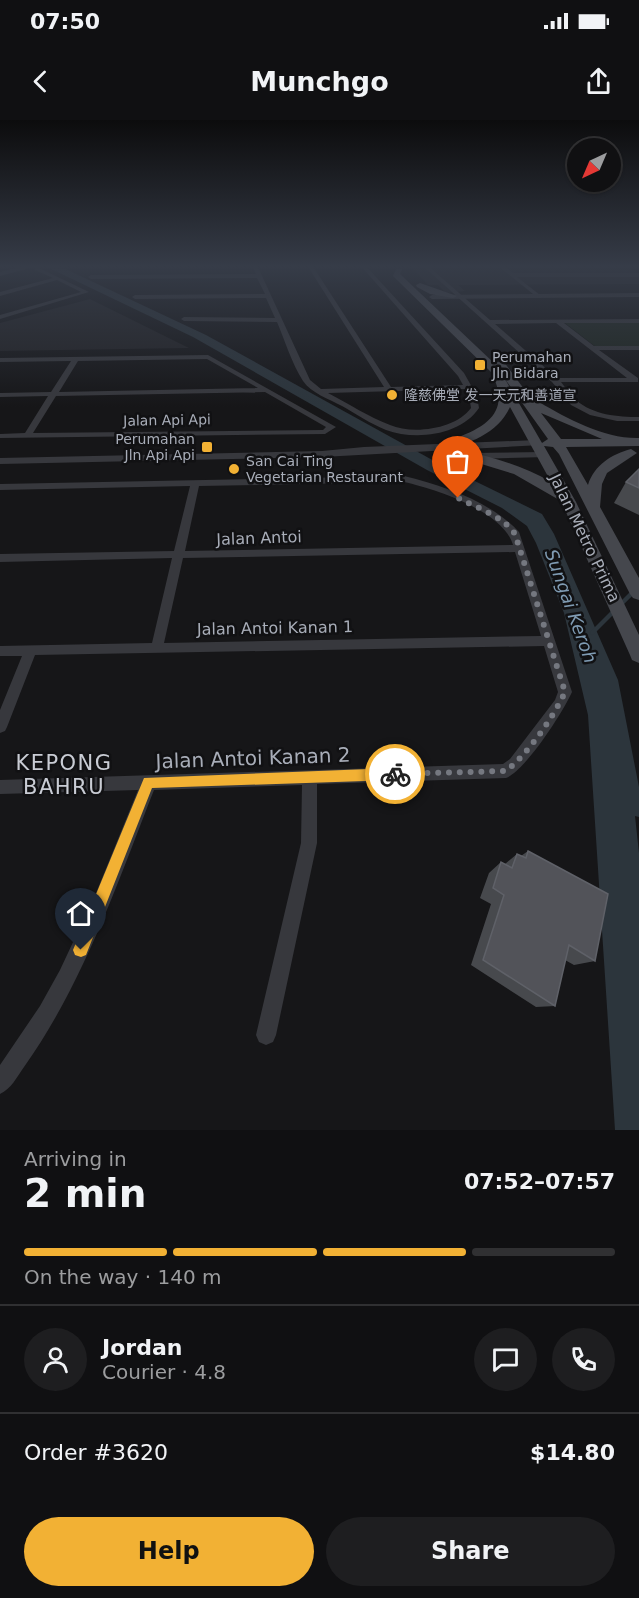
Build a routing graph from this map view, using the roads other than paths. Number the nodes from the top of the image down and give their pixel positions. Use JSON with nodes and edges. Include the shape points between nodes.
{"nodes":[{"id":1,"x":17,"y":312,"type":"edge"},
{"id":2,"x":275,"y":312,"type":"edge"},
{"id":3,"x":339,"y":312,"type":"edge"},
{"id":4,"x":404,"y":312,"type":"edge"},
{"id":5,"x":440,"y":312,"type":"edge"},
{"id":6,"x":448,"y":312,"type":"edge"},
{"id":7,"x":477,"y":312,"type":"edge"},
{"id":8,"x":0,"y":317,"type":"edge"},
{"id":9,"x":184,"y":319,"type":"dead end"},
{"id":10,"x":279,"y":320,"type":"junction"},
{"id":11,"x":557,"y":321,"type":"junction"},
{"id":12,"x":639,"y":321,"type":"edge"},
{"id":13,"x":490,"y":322,"type":"junction"},
{"id":14,"x":592,"y":348,"type":"junction"},
{"id":15,"x":639,"y":348,"type":"edge"},
{"id":16,"x":76,"y":359,"type":"junction"},
{"id":17,"x":0,"y":360,"type":"edge"},
{"id":18,"x":555,"y":380,"type":"junction"},
{"id":19,"x":636,"y":380,"type":"edge"},
{"id":20,"x":468,"y":387,"type":"junction"},
{"id":21,"x":389,"y":389,"type":"junction"},
{"id":22,"x":504,"y":389,"type":"junction"},
{"id":23,"x":268,"y":390,"type":"junction"},
{"id":24,"x":319,"y":391,"type":"junction"},
{"id":25,"x":52,"y":394,"type":"junction"},
{"id":26,"x":0,"y":395,"type":"edge"},
{"id":27,"x":526,"y":398,"type":"junction"},
{"id":28,"x":639,"y":419,"type":"edge"},
{"id":29,"x":0,"y":436,"type":"edge"},
{"id":30,"x":27,"y":436,"type":"junction"},
{"id":31,"x":562,"y":448,"type":"junction"},
{"id":32,"x":634,"y":448,"type":"edge"},
{"id":33,"x":540,"y":449,"type":"junction"},
{"id":34,"x":441,"y":450,"type":"junction"},
{"id":35,"x":470,"y":456,"type":"junction"},
{"id":36,"x":0,"y":461,"type":"edge"},
{"id":37,"x":195,"y":484,"type":"junction"},
{"id":38,"x":0,"y":487,"type":"edge"},
{"id":39,"x":569,"y":502,"type":"junction"},
{"id":40,"x":596,"y":510,"type":"junction"},
{"id":41,"x":519,"y":548,"type":"junction"},
{"id":42,"x":179,"y":556,"type":"junction"},
{"id":43,"x":0,"y":558,"type":"edge"},
{"id":44,"x":639,"y":594,"type":"edge"},
{"id":45,"x":550,"y":641,"type":"junction"},
{"id":46,"x":157,"y":648,"type":"junction"},
{"id":47,"x":0,"y":651,"type":"edge"},
{"id":48,"x":30,"y":651,"type":"junction"},
{"id":49,"x":639,"y":655,"type":"edge"},
{"id":50,"x":0,"y":727,"type":"edge"},
{"id":51,"x":310,"y":777,"type":"junction"},
{"id":52,"x":149,"y":782,"type":"junction"},
{"id":53,"x":0,"y":787,"type":"edge"},
{"id":54,"x":266,"y":1035,"type":"dead end"},
{"id":55,"x":0,"y":1083,"type":"edge"}],
"edges":[{"from":1,"to":8,"type":"street"},
{"from":2,"to":10,"type":"street"},
{"from":3,"to":21,"type":"street"},
{"from":4,"to":20,"type":"street"},
{"from":5,"to":22,"type":"main road","name":"Jalan Metro Prima","via":[[495,370]]},
{"from":6,"to":27,"type":"main road","name":"Jalan Metro Prima","via":[[502,366]]},
{"from":7,"to":13,"type":"street"},
{"from":9,"to":10,"type":"street"},
{"from":10,"to":24,"type":"street","via":[[307,381]]},
{"from":11,"to":12,"type":"street"},
{"from":11,"to":13,"type":"street"},
{"from":11,"to":14,"type":"street"},
{"from":13,"to":18,"type":"street"},
{"from":14,"to":15,"type":"street"},
{"from":14,"to":19,"type":"street"},
{"from":16,"to":17,"type":"street"},
{"from":16,"to":23,"type":"street","via":[[205,356]]},
{"from":16,"to":25,"type":"street"},
{"from":18,"to":19,"type":"street"},
{"from":18,"to":28,"type":"street","via":[[574,404],[617,419]]},
{"from":20,"to":21,"type":"street"},
{"from":20,"to":24,"type":"street","via":[[473,396],[473,413],[457,423],[425,431],[389,428]]},
{"from":21,"to":24,"type":"street"},
{"from":22,"to":33,"type":"main road","name":"Jalan Metro Prima"},
{"from":22,"to":34,"type":"main road","via":[[504,408],[492,423]]},
{"from":23,"to":25,"type":"street"},
{"from":23,"to":30,"type":"street","name":"Jalan Api Api","via":[[332,427],[325,432]]},
{"from":25,"to":26,"type":"street"},
{"from":25,"to":30,"type":"street"},
{"from":27,"to":31,"type":"main road","name":"Jalan Metro Prima"},
{"from":27,"to":32,"type":"main road","via":[[570,423]]},
{"from":29,"to":30,"type":"street","name":"Jalan Api Api"},
{"from":31,"to":32,"type":"main road"},
{"from":31,"to":33,"type":"main road"},
{"from":31,"to":40,"type":"main road","name":"Jalan Metro Prima"},
{"from":32,"to":40,"type":"main road","via":[[597,476]]},
{"from":33,"to":34,"type":"street"},
{"from":33,"to":35,"type":"street"},
{"from":33,"to":39,"type":"main road","name":"Jalan Metro Prima"},
{"from":34,"to":35,"type":"street"},
{"from":34,"to":36,"type":"street"},
{"from":35,"to":39,"type":"main road","via":[[533,477]]},
{"from":37,"to":38,"type":"street"},
{"from":37,"to":41,"type":"street","via":[[404,479],[428,484],[485,511],[512,528]]},
{"from":37,"to":42,"type":"street"},
{"from":39,"to":49,"type":"main road","name":"Jalan Metro Prima"},
{"from":40,"to":44,"type":"main road","name":"Jalan Metro Prima"},
{"from":41,"to":42,"type":"street","name":"Jalan Antoi"},
{"from":41,"to":45,"type":"street"},
{"from":42,"to":43,"type":"street","name":"Jalan Antoi"},
{"from":42,"to":46,"type":"street"},
{"from":45,"to":46,"type":"street","name":"Jalan Antoi Kanan 1"},
{"from":45,"to":51,"type":"street","name":"Jalan Antoi Kanan 2","via":[[565,692],[554,712],[506,771]]},
{"from":46,"to":48,"type":"street","name":"Jalan Antoi Kanan 1"},
{"from":47,"to":48,"type":"street","name":"Jalan Antoi Kanan 1"},
{"from":48,"to":50,"type":"street"},
{"from":51,"to":52,"type":"street","name":"Jalan Antoi Kanan 2"},
{"from":51,"to":54,"type":"street","via":[[309,843]]},
{"from":52,"to":53,"type":"street","name":"Jalan Antoi Kanan 2"},
{"from":52,"to":55,"type":"street","via":[[81,950],[19,1059]]}]}
